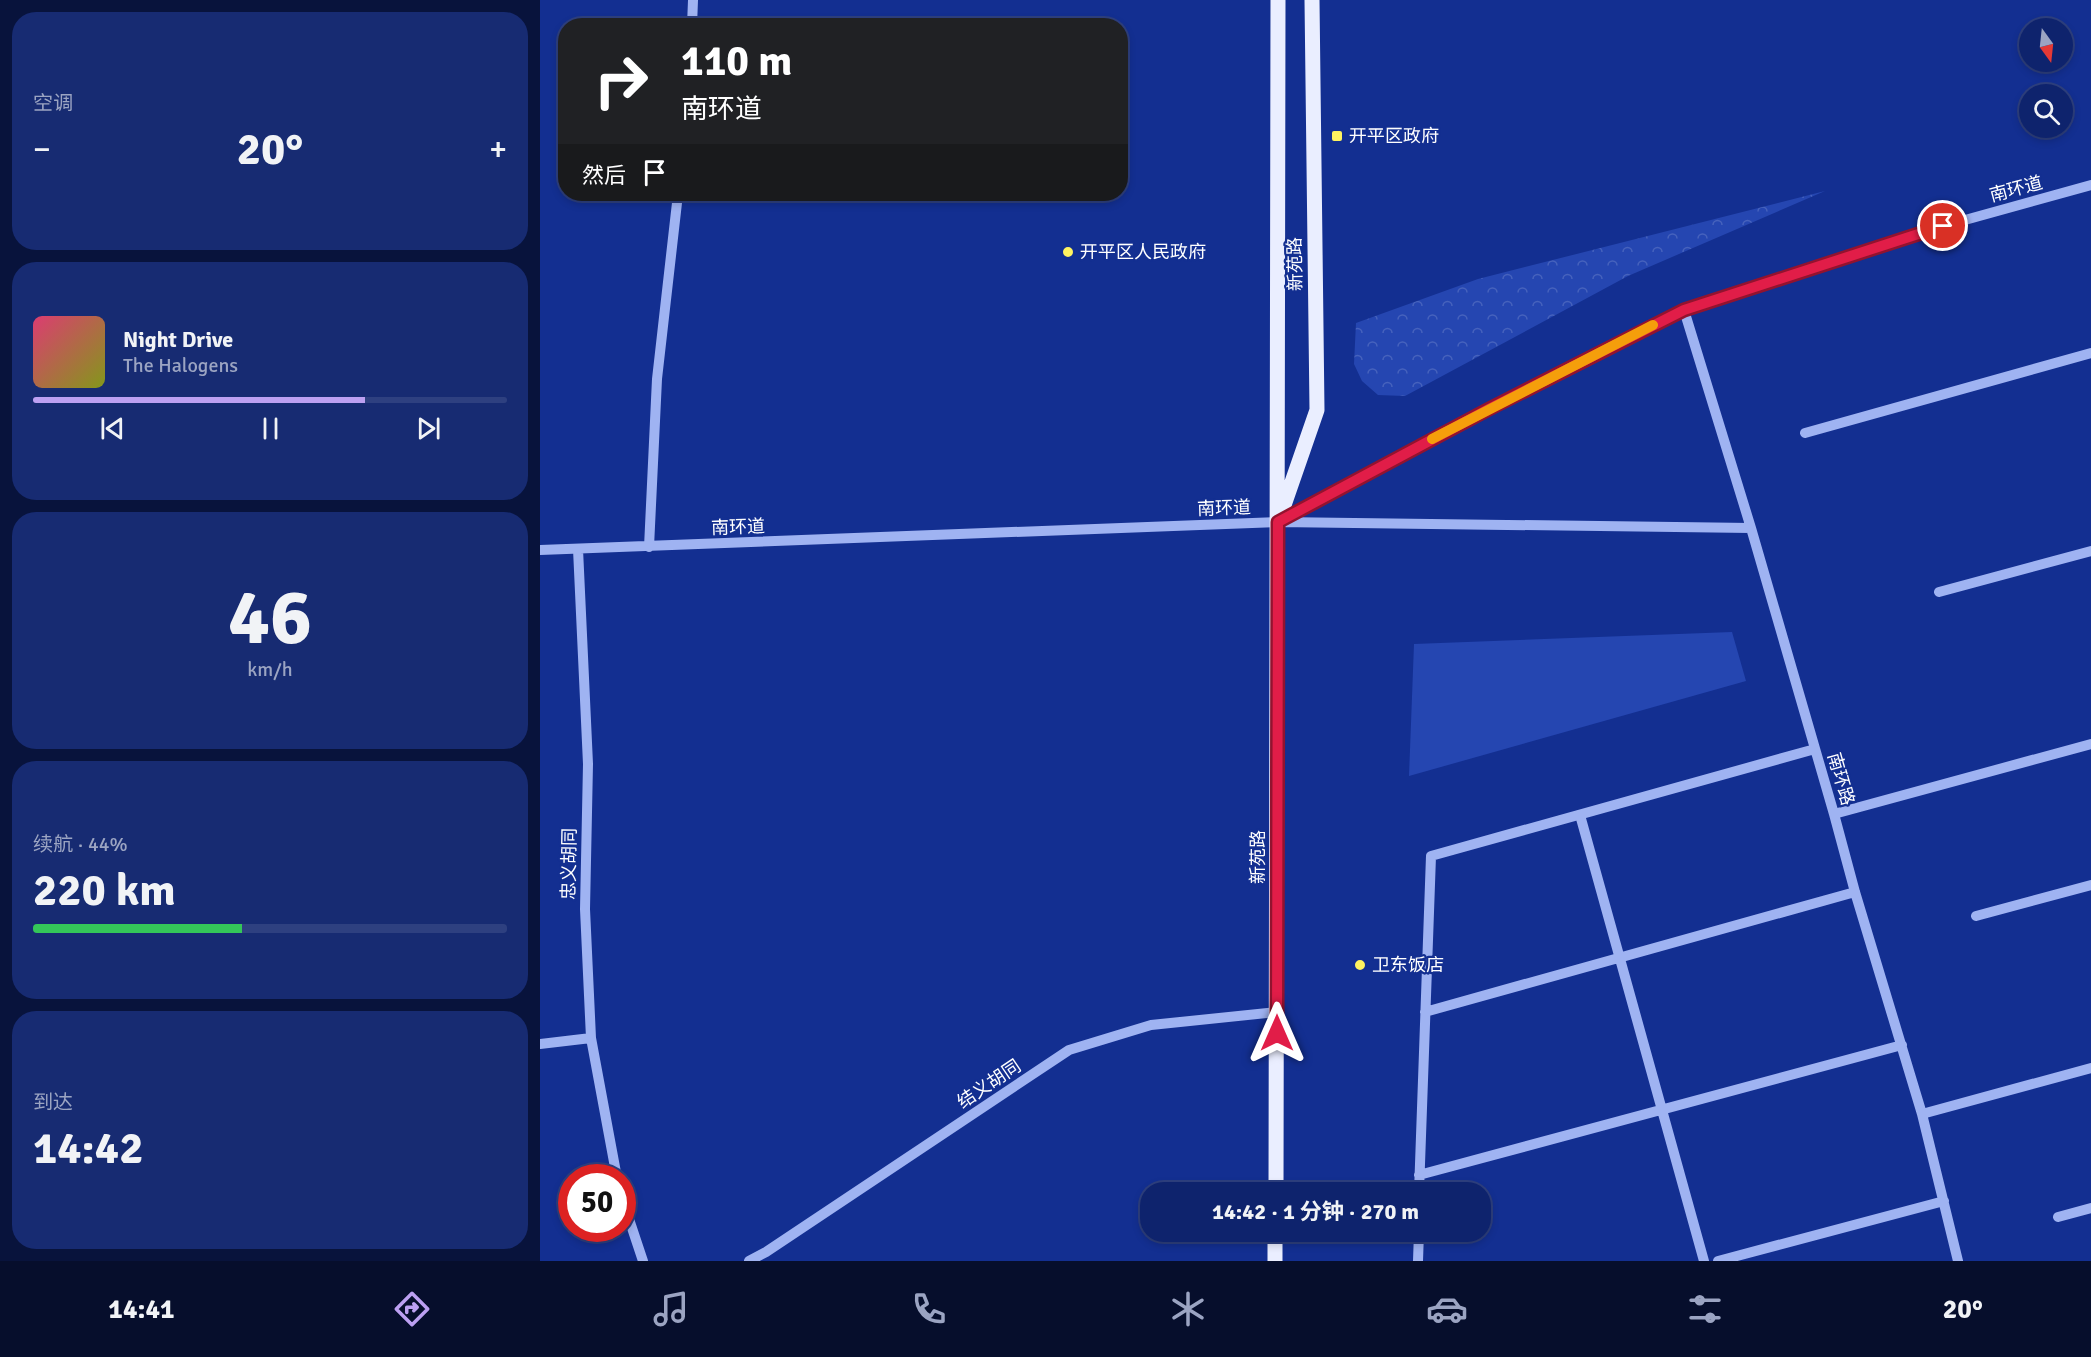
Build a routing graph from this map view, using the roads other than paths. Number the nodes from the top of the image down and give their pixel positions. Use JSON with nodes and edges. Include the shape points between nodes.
{"nodes":[{"id":1,"x":693,"y":0,"type":"edge"},
{"id":2,"x":1278,"y":0,"type":"edge"},
{"id":3,"x":1312,"y":0,"type":"edge"},
{"id":4,"x":692,"y":18,"type":"edge"},
{"id":5,"x":2091,"y":185,"type":"edge"},
{"id":6,"x":677,"y":201,"type":"edge"},
{"id":7,"x":1684,"y":310,"type":"junction"},
{"id":8,"x":2091,"y":353,"type":"edge"},
{"id":9,"x":1805,"y":433,"type":"dead end"},
{"id":10,"x":1278,"y":522,"type":"junction"},
{"id":11,"x":1751,"y":528,"type":"junction"},
{"id":12,"x":649,"y":547,"type":"junction"},
{"id":13,"x":578,"y":549,"type":"junction"},
{"id":14,"x":540,"y":550,"type":"edge"},
{"id":15,"x":2091,"y":551,"type":"edge"},
{"id":16,"x":1939,"y":592,"type":"dead end"},
{"id":17,"x":2091,"y":744,"type":"edge"},
{"id":18,"x":1815,"y":749,"type":"junction"},
{"id":19,"x":1834,"y":814,"type":"junction"},
{"id":20,"x":1580,"y":815,"type":"junction"},
{"id":21,"x":2091,"y":885,"type":"edge"},
{"id":22,"x":1855,"y":892,"type":"junction"},
{"id":23,"x":1976,"y":916,"type":"dead end"},
{"id":24,"x":1620,"y":958,"type":"junction"},
{"id":25,"x":1277,"y":1012,"type":"junction"},
{"id":26,"x":1425,"y":1012,"type":"junction"},
{"id":27,"x":591,"y":1038,"type":"junction"},
{"id":28,"x":540,"y":1044,"type":"edge"},
{"id":29,"x":1902,"y":1045,"type":"junction"},
{"id":30,"x":2091,"y":1068,"type":"edge"},
{"id":31,"x":1662,"y":1110,"type":"junction"},
{"id":32,"x":1922,"y":1114,"type":"junction"},
{"id":33,"x":614,"y":1164,"type":"edge"},
{"id":34,"x":1419,"y":1175,"type":"junction"},
{"id":35,"x":1276,"y":1182,"type":"edge"},
{"id":36,"x":1419,"y":1182,"type":"edge"},
{"id":37,"x":1944,"y":1201,"type":"junction"},
{"id":38,"x":2091,"y":1208,"type":"edge"},
{"id":39,"x":2058,"y":1217,"type":"dead end"},
{"id":40,"x":636,"y":1240,"type":"edge"},
{"id":41,"x":1275,"y":1242,"type":"edge"},
{"id":42,"x":1419,"y":1242,"type":"edge"},
{"id":43,"x":643,"y":1261,"type":"edge"},
{"id":44,"x":749,"y":1261,"type":"edge"},
{"id":45,"x":1275,"y":1261,"type":"edge"},
{"id":46,"x":1418,"y":1261,"type":"edge"},
{"id":47,"x":1704,"y":1261,"type":"edge"},
{"id":48,"x":1718,"y":1261,"type":"edge"},
{"id":49,"x":1958,"y":1261,"type":"edge"}],
"edges":[{"from":1,"to":4,"type":"street"},
{"from":2,"to":10,"type":"main road","name":"新苑路"},
{"from":3,"to":10,"type":"main road","name":"新苑路","via":[[1317,410]]},
{"from":5,"to":7,"type":"street","name":"南环道","via":[[1965,219]]},
{"from":6,"to":12,"type":"street","via":[[657,379]]},
{"from":7,"to":10,"type":"street","name":"南环道"},
{"from":7,"to":11,"type":"street","name":"南环路"},
{"from":8,"to":9,"type":"street"},
{"from":10,"to":11,"type":"street"},
{"from":10,"to":12,"type":"street","name":"南环道"},
{"from":10,"to":25,"type":"main road","name":"新苑路"},
{"from":11,"to":18,"type":"street","name":"南环路"},
{"from":12,"to":13,"type":"street","name":"南环道"},
{"from":13,"to":14,"type":"street","name":"南环道"},
{"from":13,"to":27,"type":"street","name":"忠义胡同","via":[[588,764],[585,909]]},
{"from":15,"to":16,"type":"street"},
{"from":17,"to":19,"type":"street"},
{"from":18,"to":19,"type":"street","name":"南环路"},
{"from":18,"to":20,"type":"street"},
{"from":19,"to":22,"type":"street","name":"南环路"},
{"from":20,"to":24,"type":"street"},
{"from":20,"to":26,"type":"street","via":[[1431,856]]},
{"from":21,"to":23,"type":"street"},
{"from":22,"to":24,"type":"street"},
{"from":22,"to":29,"type":"street","name":"南环路"},
{"from":24,"to":26,"type":"street"},
{"from":24,"to":31,"type":"street"},
{"from":25,"to":35,"type":"main road","name":"新苑路"},
{"from":25,"to":44,"type":"street","name":"结义胡同","via":[[1151,1024],[1069,1050]]},
{"from":26,"to":34,"type":"street"},
{"from":27,"to":28,"type":"street"},
{"from":27,"to":33,"type":"street","name":"忠义胡同"},
{"from":29,"to":31,"type":"street"},
{"from":29,"to":32,"type":"street","name":"南环路"},
{"from":30,"to":32,"type":"street"},
{"from":31,"to":34,"type":"street"},
{"from":31,"to":47,"type":"street"},
{"from":32,"to":37,"type":"street","name":"南环路"},
{"from":34,"to":36,"type":"street"},
{"from":37,"to":48,"type":"street"},
{"from":37,"to":49,"type":"street","name":"南环路"},
{"from":38,"to":39,"type":"street"},
{"from":40,"to":43,"type":"street"},
{"from":41,"to":45,"type":"main road"},
{"from":42,"to":46,"type":"street"}]}
